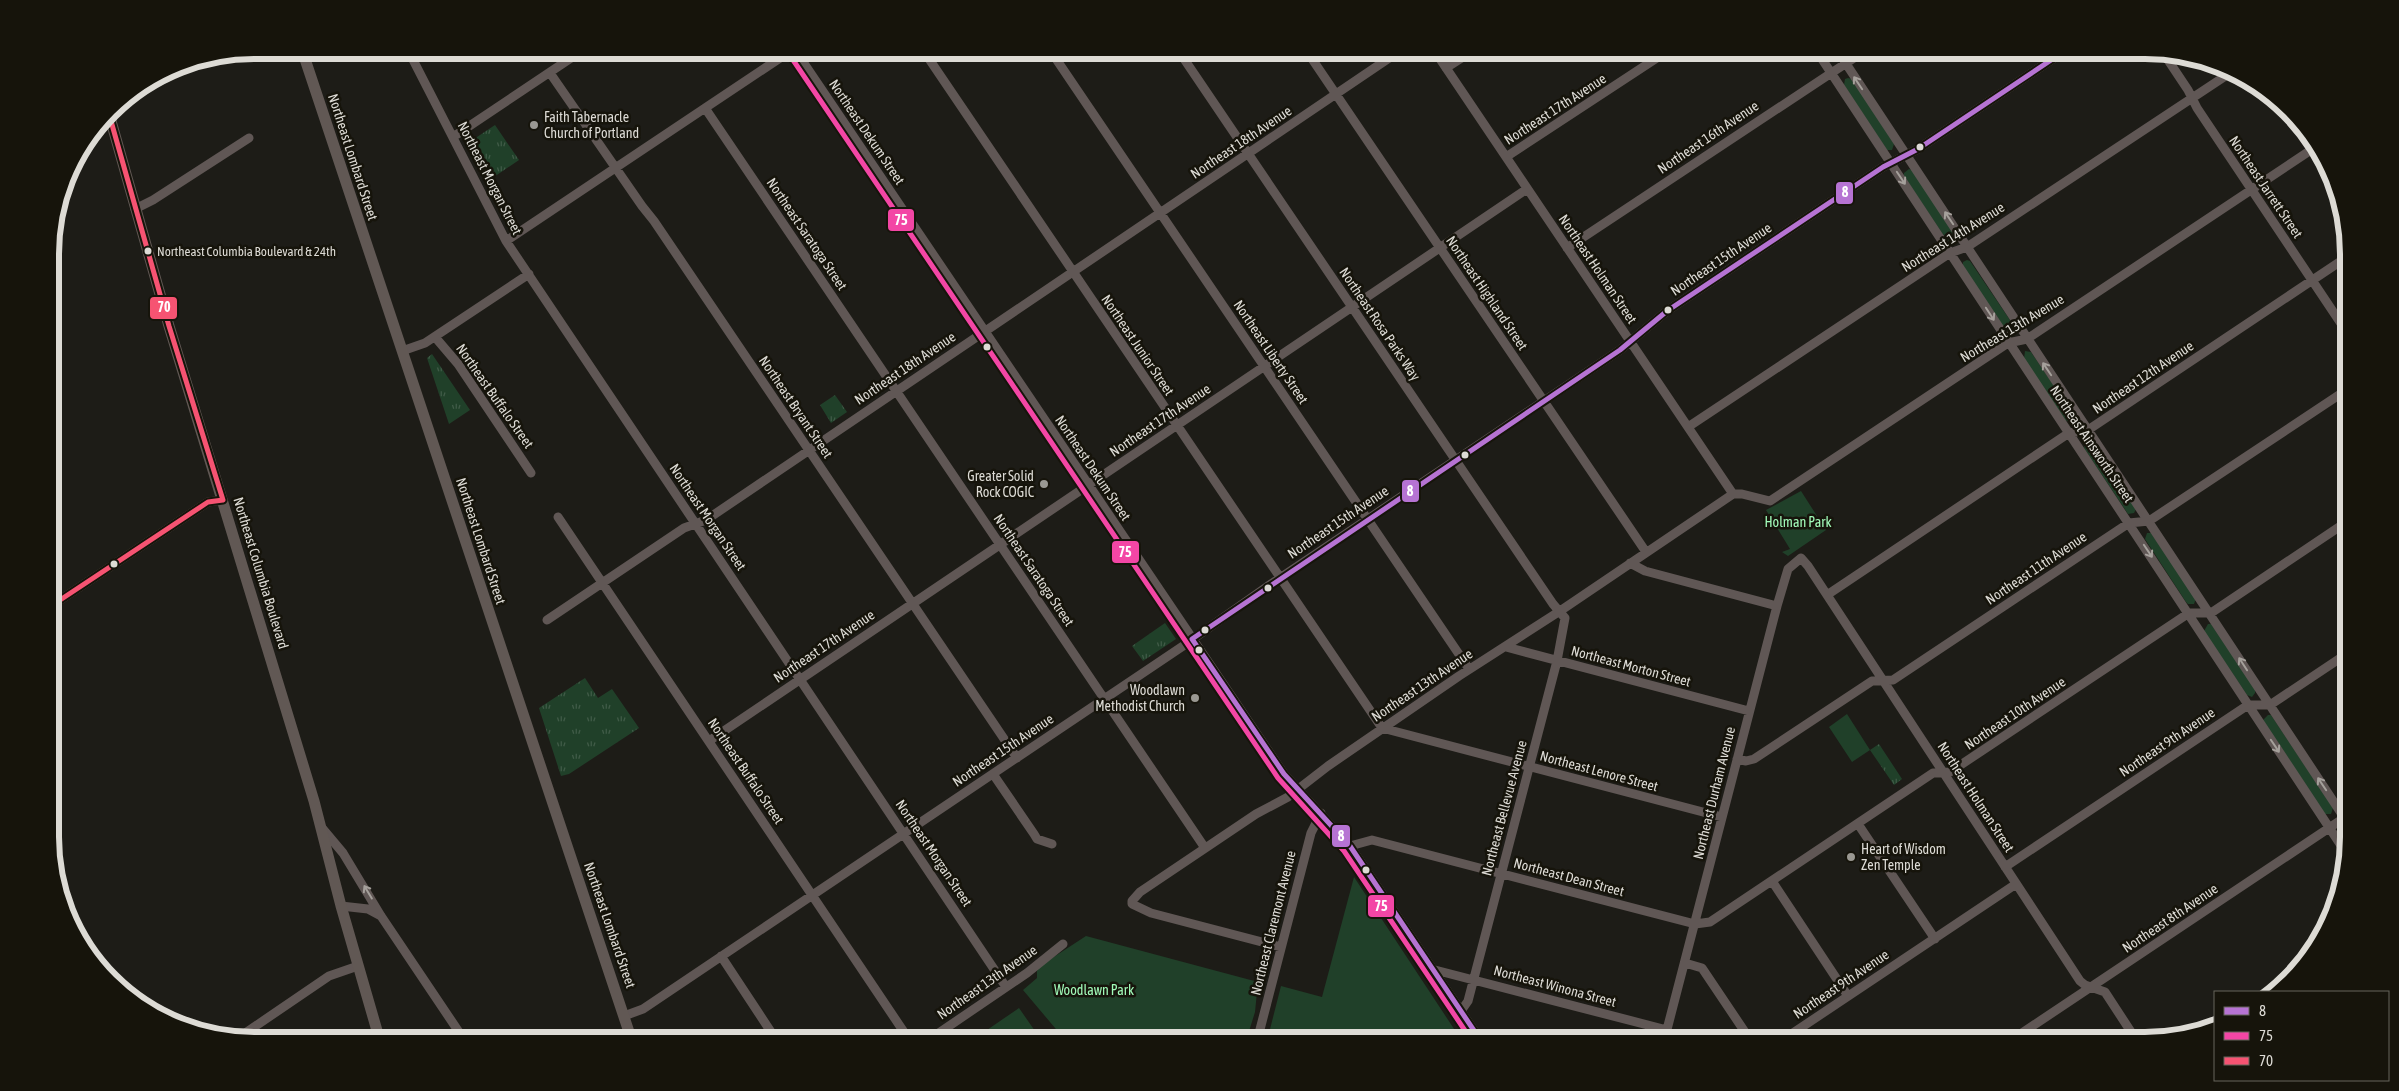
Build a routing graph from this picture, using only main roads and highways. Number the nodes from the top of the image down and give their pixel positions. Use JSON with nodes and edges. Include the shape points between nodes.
{"nodes":[{"id":1,"x":305,"y":59,"type":"edge"},
{"id":2,"x":111,"y":121,"type":"edge"},
{"id":3,"x":377,"y":1032,"type":"edge"},
{"id":4,"x":629,"y":1032,"type":"edge"}],
"edges":[{"from":1,"to":4,"type":"main road","name":"Northeast Lombard Street"},
{"from":2,"to":3,"type":"main road","name":"Northeast Columbia Boulevard","via":[[322,827]]}]}
